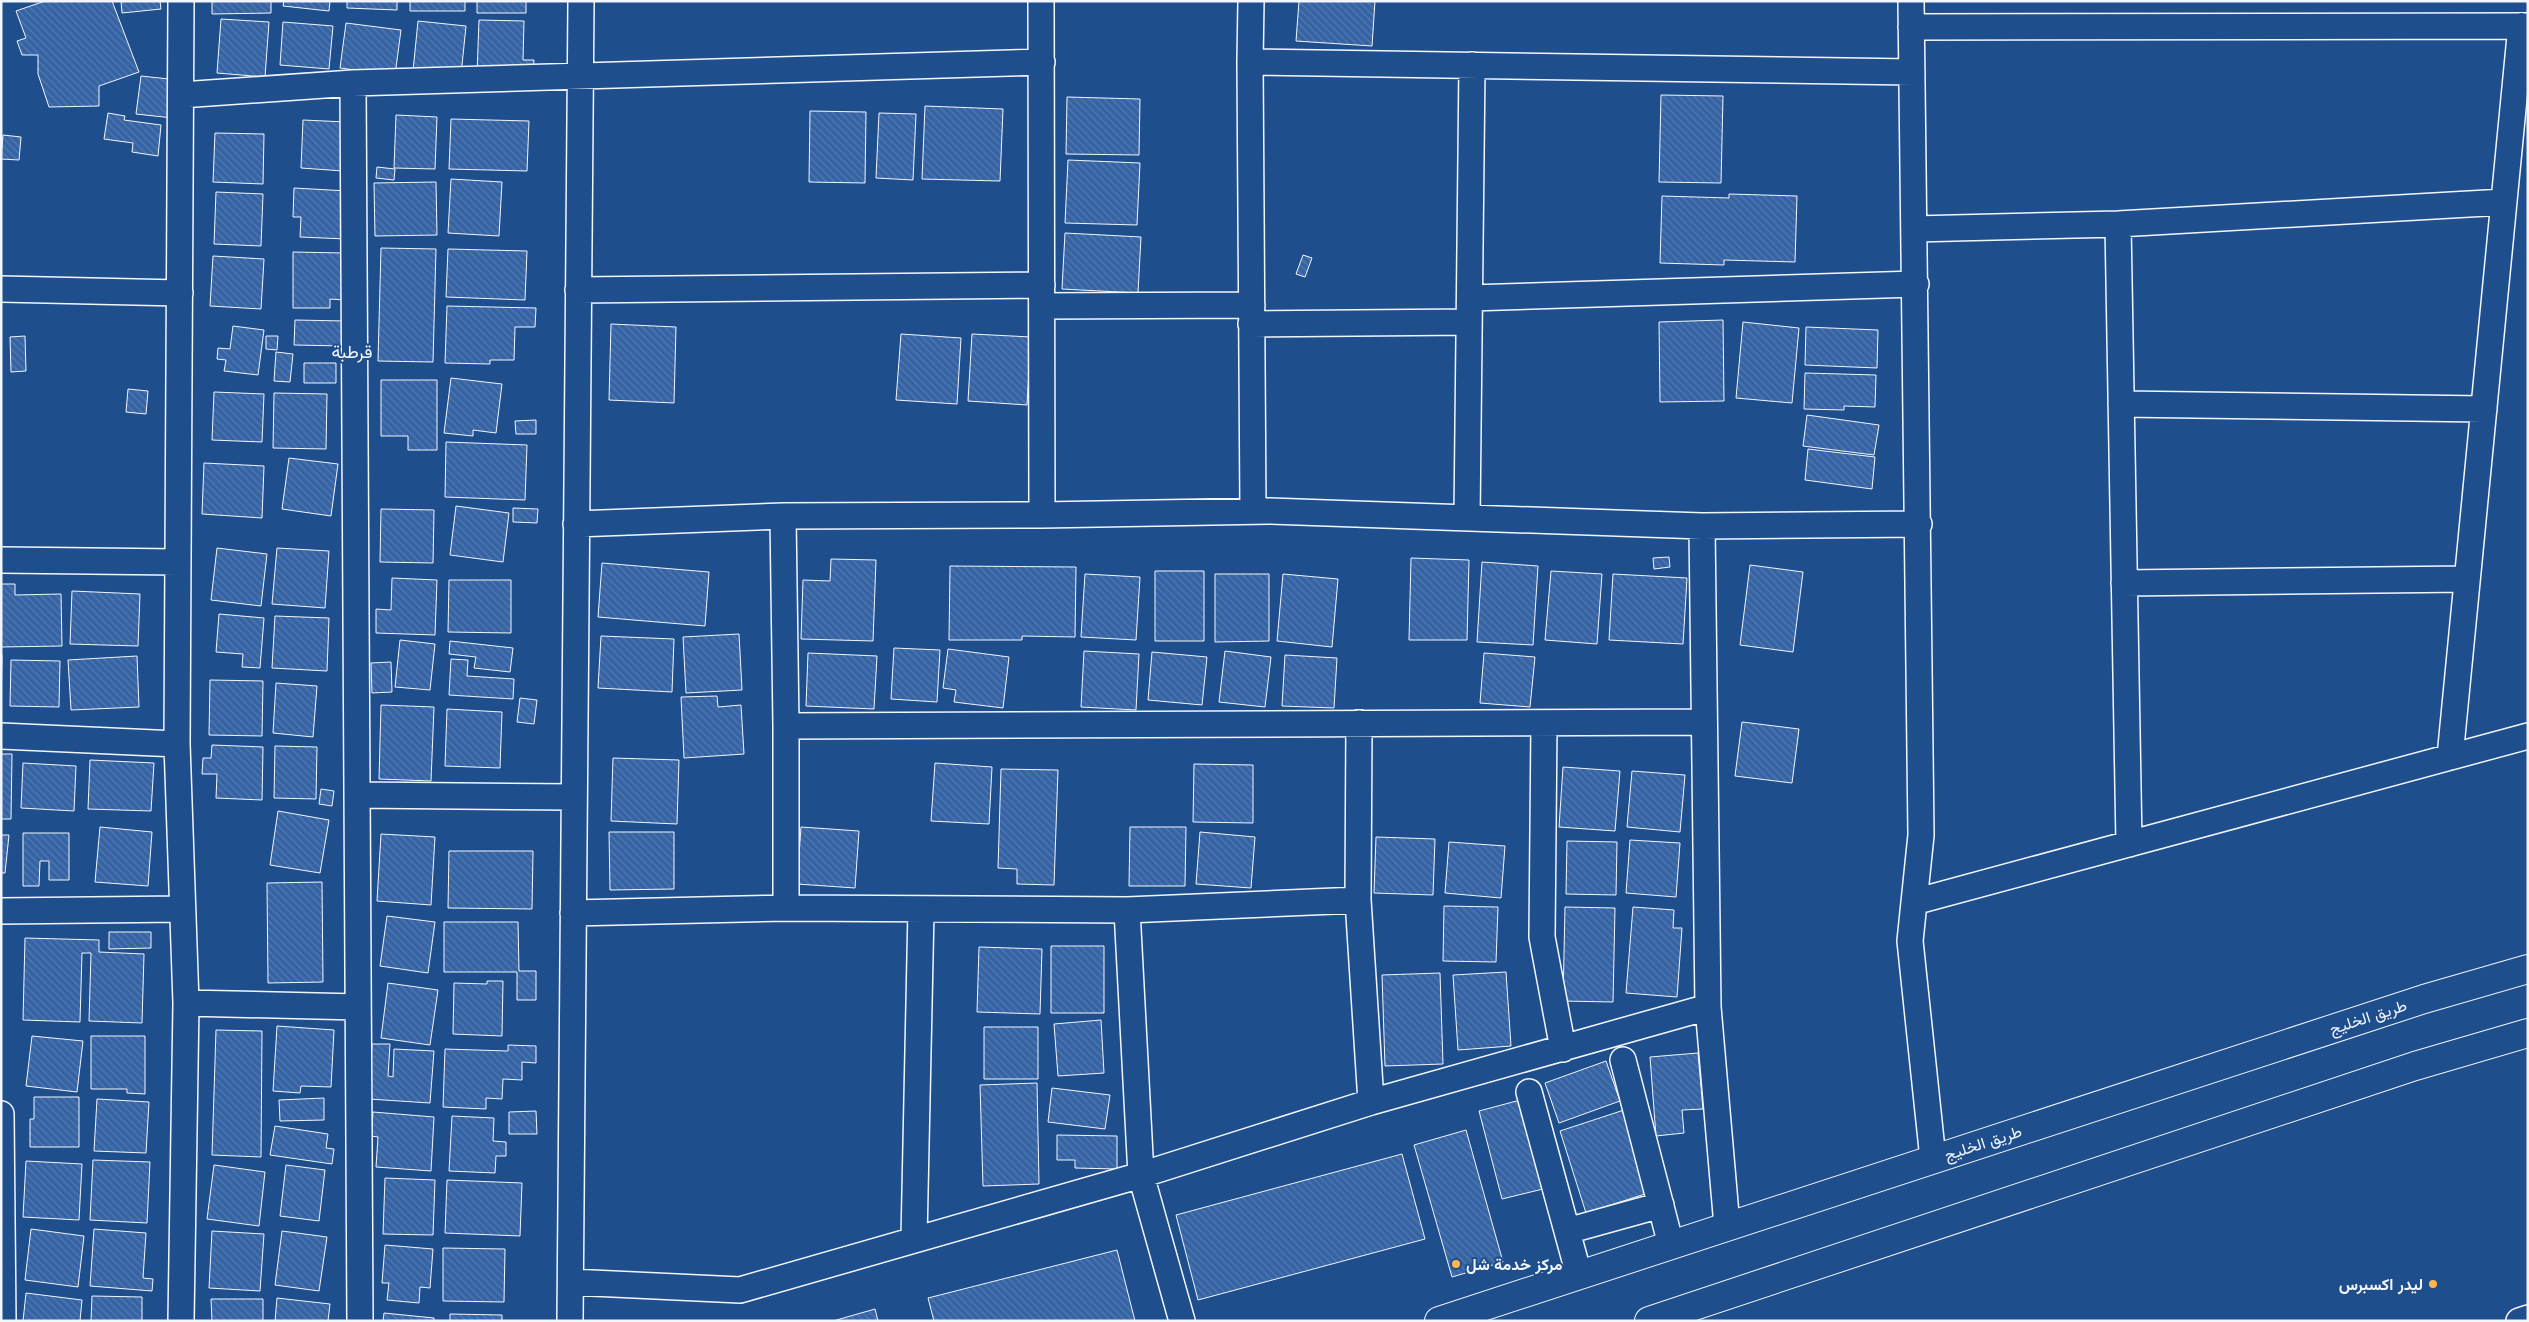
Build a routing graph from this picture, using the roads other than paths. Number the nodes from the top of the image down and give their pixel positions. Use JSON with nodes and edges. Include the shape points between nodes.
{"nodes":[{"id":1,"x":181,"y":1,"type":"edge"},
{"id":2,"x":580,"y":1,"type":"edge"},
{"id":3,"x":1042,"y":1,"type":"edge"},
{"id":4,"x":1251,"y":1,"type":"edge"},
{"id":5,"x":1911,"y":1,"type":"edge"},
{"id":6,"x":2524,"y":26,"type":"edge"},
{"id":7,"x":1911,"y":27,"type":"junction"},
{"id":8,"x":1042,"y":62,"type":"junction"},
{"id":9,"x":1250,"y":62,"type":"junction"},
{"id":10,"x":1472,"y":65,"type":"junction"},
{"id":11,"x":1912,"y":72,"type":"junction"},
{"id":12,"x":580,"y":76,"type":"junction"},
{"id":13,"x":352,"y":83,"type":"junction"},
{"id":14,"x":181,"y":95,"type":"junction"},
{"id":15,"x":2504,"y":202,"type":"junction"},
{"id":16,"x":2118,"y":224,"type":"junction"},
{"id":17,"x":1914,"y":229,"type":"junction"},
{"id":18,"x":1916,"y":284,"type":"junction"},
{"id":19,"x":1,"y":289,"type":"edge"},
{"id":20,"x":578,"y":290,"type":"junction"},
{"id":21,"x":180,"y":293,"type":"junction"},
{"id":22,"x":1042,"y":295,"type":"junction"},
{"id":23,"x":1470,"y":310,"type":"junction"},
{"id":24,"x":1251,"y":314,"type":"junction"},
{"id":25,"x":2121,"y":404,"type":"junction"},
{"id":26,"x":2484,"y":409,"type":"junction"},
{"id":27,"x":1253,"y":511,"type":"junction"},
{"id":28,"x":1042,"y":515,"type":"junction"},
{"id":29,"x":783,"y":516,"type":"junction"},
{"id":30,"x":1467,"y":518,"type":"junction"},
{"id":31,"x":576,"y":524,"type":"junction"},
{"id":32,"x":1918,"y":524,"type":"junction"},
{"id":33,"x":1702,"y":526,"type":"junction"},
{"id":34,"x":1,"y":560,"type":"edge"},
{"id":35,"x":178,"y":562,"type":"junction"},
{"id":36,"x":2467,"y":579,"type":"junction"},
{"id":37,"x":2124,"y":583,"type":"junction"},
{"id":38,"x":1704,"y":722,"type":"junction"},
{"id":39,"x":1360,"y":723,"type":"junction"},
{"id":40,"x":1544,"y":723,"type":"junction"},
{"id":41,"x":786,"y":726,"type":"junction"},
{"id":42,"x":1,"y":736,"type":"edge"},
{"id":43,"x":2528,"y":736,"type":"edge"},
{"id":44,"x":177,"y":744,"type":"junction"},
{"id":45,"x":2450,"y":757,"type":"junction"},
{"id":46,"x":357,"y":795,"type":"junction"},
{"id":47,"x":574,"y":797,"type":"junction"},
{"id":48,"x":2129,"y":844,"type":"junction"},
{"id":49,"x":1358,"y":900,"type":"junction"},
{"id":50,"x":1914,"y":902,"type":"junction"},
{"id":51,"x":786,"y":908,"type":"junction"},
{"id":52,"x":181,"y":909,"type":"junction"},
{"id":53,"x":921,"y":910,"type":"junction"},
{"id":54,"x":1127,"y":910,"type":"junction"},
{"id":55,"x":1,"y":911,"type":"edge"},
{"id":56,"x":573,"y":913,"type":"junction"},
{"id":57,"x":2528,"y":969,"type":"edge"},
{"id":58,"x":186,"y":1003,"type":"junction"},
{"id":59,"x":358,"y":1007,"type":"junction"},
{"id":60,"x":1708,"y":1007,"type":"junction"},
{"id":61,"x":2528,"y":1033,"type":"edge"},
{"id":62,"x":1563,"y":1049,"type":"junction"},
{"id":63,"x":1623,"y":1060,"type":"dead end"},
{"id":64,"x":1529,"y":1092,"type":"dead end"},
{"id":65,"x":1371,"y":1102,"type":"junction"},
{"id":66,"x":1,"y":1114,"type":"edge"},
{"id":67,"x":1933,"y":1159,"type":"junction"},
{"id":68,"x":1141,"y":1175,"type":"junction"},
{"id":69,"x":1661,"y":1205,"type":"junction"},
{"id":70,"x":1727,"y":1226,"type":"junction"},
{"id":71,"x":1567,"y":1231,"type":"junction"},
{"id":72,"x":914,"y":1239,"type":"junction"},
{"id":73,"x":1671,"y":1245,"type":"junction"},
{"id":74,"x":1579,"y":1275,"type":"junction"},
{"id":75,"x":570,"y":1282,"type":"junction"},
{"id":76,"x":2528,"y":1318,"type":"edge"},
{"id":77,"x":3,"y":1321,"type":"edge"},
{"id":78,"x":182,"y":1321,"type":"edge"},
{"id":79,"x":360,"y":1321,"type":"edge"},
{"id":80,"x":570,"y":1321,"type":"edge"},
{"id":81,"x":1182,"y":1321,"type":"edge"},
{"id":82,"x":1439,"y":1321,"type":"edge"},
{"id":83,"x":1649,"y":1321,"type":"edge"},
{"id":84,"x":2520,"y":1321,"type":"edge"}],
"edges":[{"from":1,"to":14,"type":"street"},
{"from":2,"to":12,"type":"street"},
{"from":3,"to":8,"type":"street"},
{"from":4,"to":9,"type":"street"},
{"from":5,"to":7,"type":"street"},
{"from":6,"to":7,"type":"street"},
{"from":6,"to":15,"type":"street"},
{"from":7,"to":11,"type":"street"},
{"from":8,"to":12,"type":"street"},
{"from":8,"to":22,"type":"street"},
{"from":9,"to":10,"type":"street"},
{"from":9,"to":24,"type":"street"},
{"from":10,"to":11,"type":"street"},
{"from":10,"to":23,"type":"street"},
{"from":11,"to":17,"type":"street"},
{"from":12,"to":13,"type":"street"},
{"from":12,"to":20,"type":"street"},
{"from":13,"to":14,"type":"street"},
{"from":13,"to":46,"type":"street"},
{"from":14,"to":21,"type":"street"},
{"from":15,"to":16,"type":"street"},
{"from":15,"to":26,"type":"street"},
{"from":16,"to":17,"type":"street"},
{"from":16,"to":25,"type":"street"},
{"from":17,"to":18,"type":"street"},
{"from":18,"to":23,"type":"street"},
{"from":18,"to":32,"type":"street"},
{"from":19,"to":21,"type":"street"},
{"from":20,"to":22,"type":"street"},
{"from":20,"to":31,"type":"street"},
{"from":21,"to":35,"type":"street"},
{"from":22,"to":24,"type":"street"},
{"from":22,"to":28,"type":"street"},
{"from":23,"to":24,"type":"street"},
{"from":23,"to":30,"type":"street"},
{"from":24,"to":27,"type":"street"},
{"from":25,"to":26,"type":"street"},
{"from":25,"to":37,"type":"street"},
{"from":26,"to":36,"type":"street"},
{"from":27,"to":28,"type":"street"},
{"from":27,"to":30,"type":"street"},
{"from":28,"to":29,"type":"street"},
{"from":29,"to":31,"type":"street"},
{"from":29,"to":41,"type":"street"},
{"from":30,"to":33,"type":"street"},
{"from":31,"to":47,"type":"street"},
{"from":32,"to":33,"type":"street"},
{"from":32,"to":50,"type":"street","via":[[1921,835]]},
{"from":33,"to":38,"type":"street"},
{"from":34,"to":35,"type":"street"},
{"from":35,"to":44,"type":"street"},
{"from":36,"to":37,"type":"street"},
{"from":36,"to":45,"type":"street"},
{"from":37,"to":48,"type":"street"},
{"from":38,"to":40,"type":"street"},
{"from":38,"to":60,"type":"street"},
{"from":39,"to":40,"type":"street"},
{"from":39,"to":41,"type":"street"},
{"from":39,"to":49,"type":"street"},
{"from":40,"to":62,"type":"street","via":[[1542,938]]},
{"from":41,"to":51,"type":"street"},
{"from":42,"to":44,"type":"street"},
{"from":43,"to":45,"type":"street"},
{"from":44,"to":52,"type":"street"},
{"from":45,"to":48,"type":"street"},
{"from":46,"to":47,"type":"street"},
{"from":46,"to":59,"type":"street"},
{"from":47,"to":56,"type":"street"},
{"from":48,"to":50,"type":"street"},
{"from":49,"to":54,"type":"street"},
{"from":49,"to":65,"type":"street"},
{"from":50,"to":67,"type":"street","via":[[1910,941]]},
{"from":51,"to":53,"type":"street"},
{"from":51,"to":56,"type":"street"},
{"from":52,"to":55,"type":"street"},
{"from":52,"to":58,"type":"street"},
{"from":53,"to":54,"type":"street"},
{"from":53,"to":72,"type":"street"},
{"from":54,"to":68,"type":"street"},
{"from":56,"to":75,"type":"street"},
{"from":57,"to":67,"type":"main road","name":"طريق الخليج","via":[[2424,999]]},
{"from":58,"to":59,"type":"street"},
{"from":58,"to":78,"type":"street"},
{"from":59,"to":79,"type":"street"},
{"from":60,"to":62,"type":"street"},
{"from":60,"to":70,"type":"street"},
{"from":61,"to":83,"type":"main road","via":[[2415,1066]]},
{"from":62,"to":65,"type":"street"},
{"from":63,"to":69,"type":"street"},
{"from":64,"to":71,"type":"street"},
{"from":65,"to":68,"type":"street"},
{"from":66,"to":77,"type":"street"},
{"from":67,"to":70,"type":"main road","name":"طريق الخليج"},
{"from":68,"to":72,"type":"street"},
{"from":68,"to":81,"type":"street"},
{"from":69,"to":71,"type":"street"},
{"from":69,"to":73,"type":"street"},
{"from":70,"to":73,"type":"main road","name":"طريق الخليج"},
{"from":71,"to":74,"type":"street"},
{"from":72,"to":75,"type":"street","via":[[740,1290]]},
{"from":73,"to":74,"type":"main road","name":"طريق الخليج"},
{"from":74,"to":82,"type":"main road","name":"طريق الخليج"},
{"from":75,"to":80,"type":"street"},
{"from":76,"to":84,"type":"street"}]}
